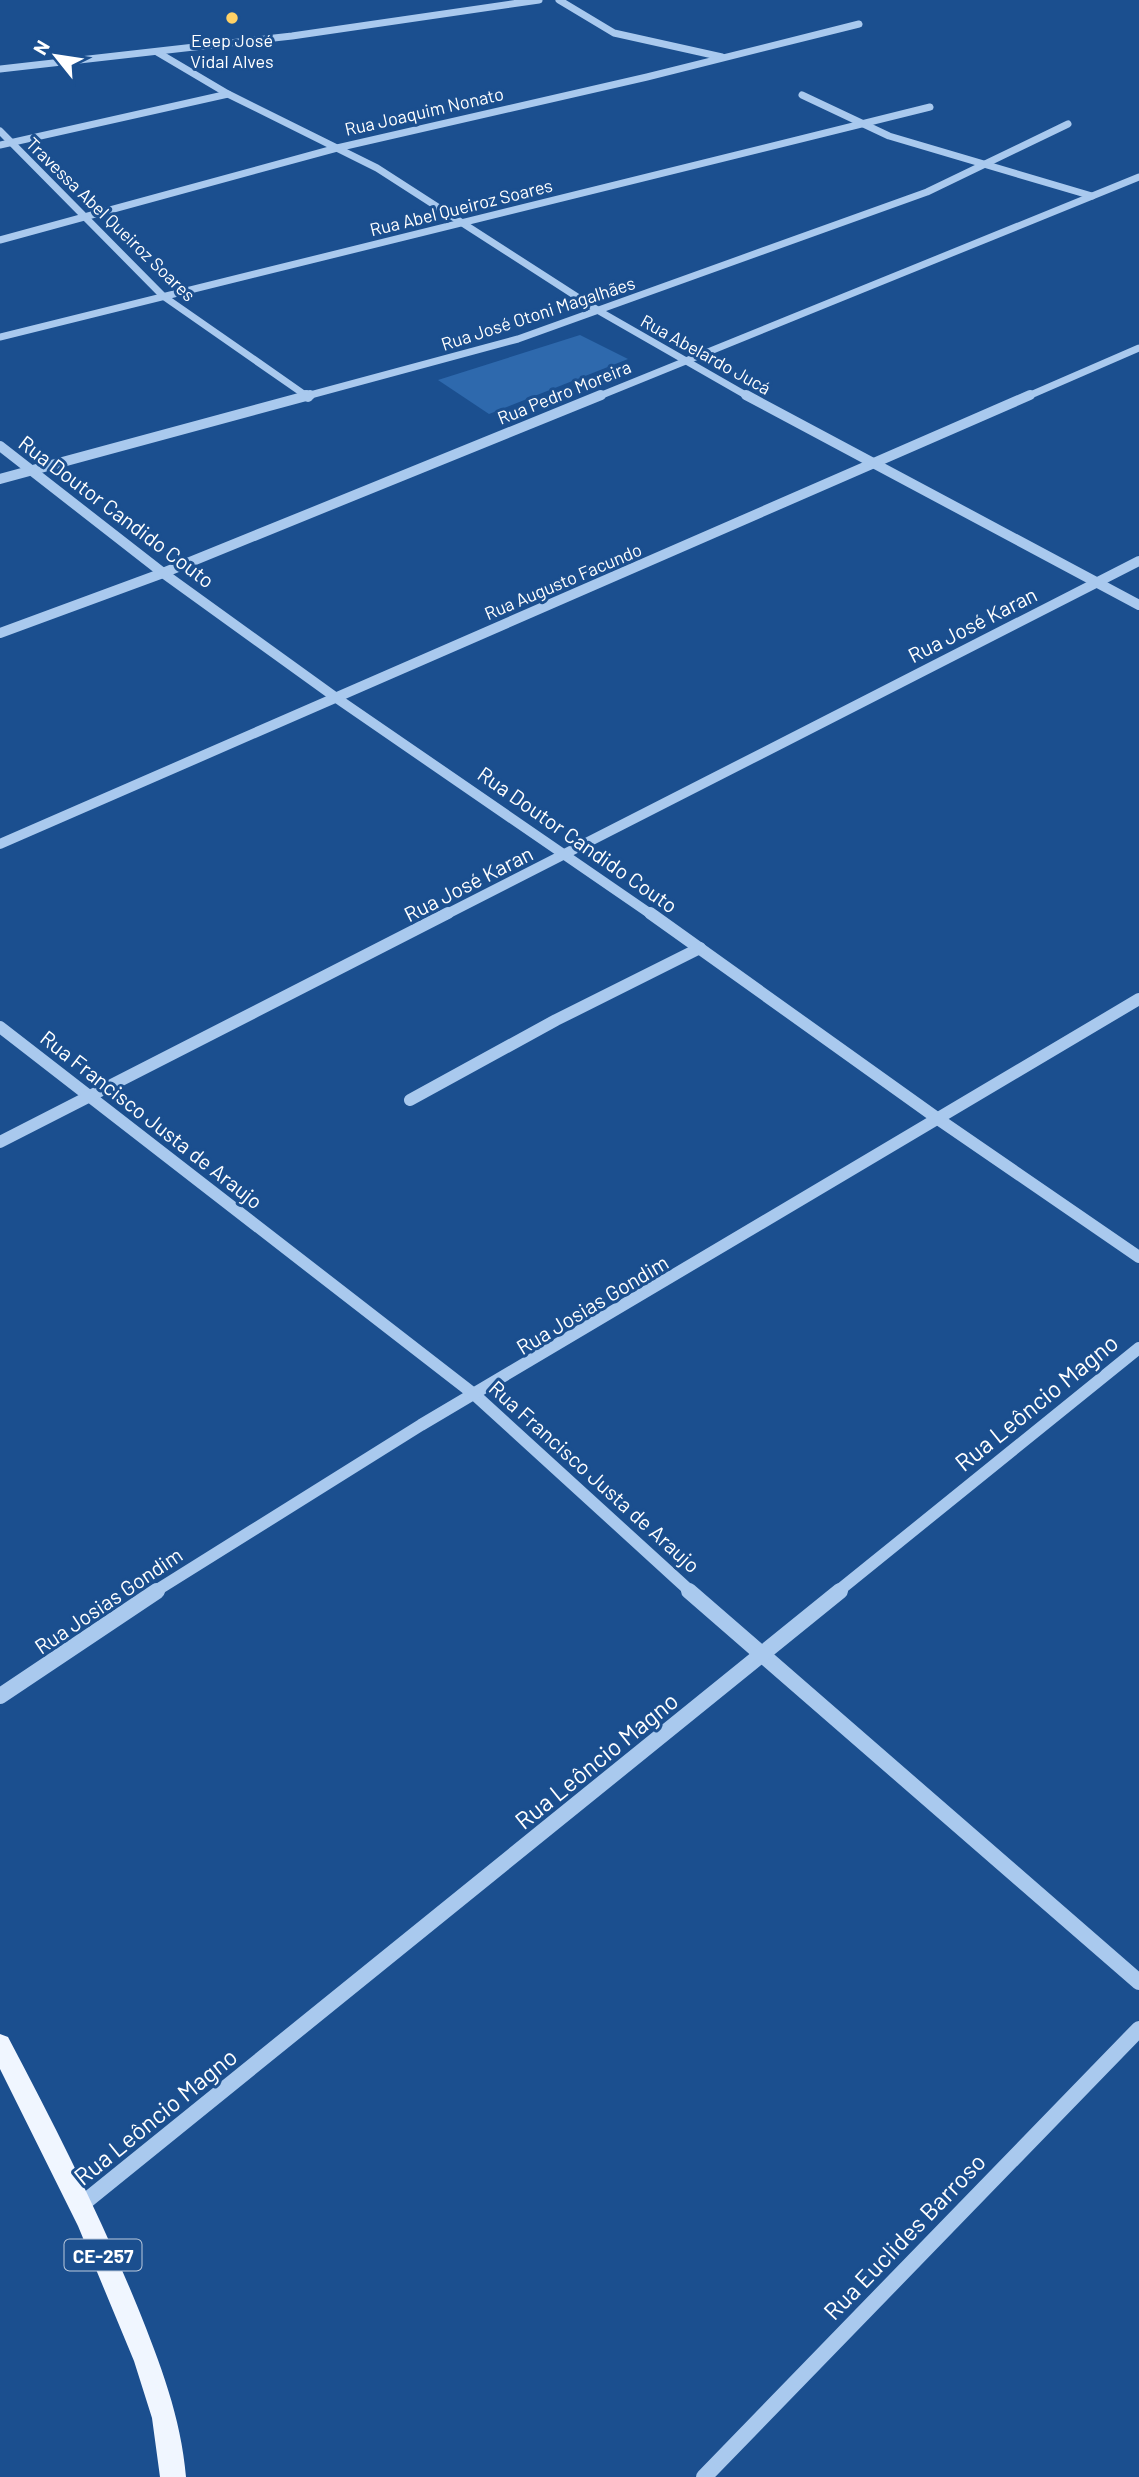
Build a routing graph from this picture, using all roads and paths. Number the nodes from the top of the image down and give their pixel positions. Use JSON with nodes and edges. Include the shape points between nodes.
{"nodes":[{"id":1,"x":539,"y":0,"type":"edge"},
{"id":2,"x":559,"y":0,"type":"edge"},
{"id":3,"x":859,"y":24,"type":"dead end"},
{"id":4,"x":157,"y":52,"type":"junction"},
{"id":5,"x":725,"y":58,"type":"junction"},
{"id":6,"x":0,"y":69,"type":"edge"},
{"id":7,"x":228,"y":94,"type":"junction"},
{"id":8,"x":802,"y":95,"type":"dead end"},
{"id":9,"x":930,"y":107,"type":"dead end"},
{"id":10,"x":1068,"y":124,"type":"dead end"},
{"id":11,"x":859,"y":125,"type":"junction"},
{"id":12,"x":0,"y":131,"type":"edge"},
{"id":13,"x":10,"y":143,"type":"junction"},
{"id":14,"x":0,"y":145,"type":"edge"},
{"id":15,"x":337,"y":148,"type":"junction"},
{"id":16,"x":981,"y":166,"type":"junction"},
{"id":17,"x":1139,"y":177,"type":"edge"},
{"id":18,"x":1092,"y":196,"type":"junction"},
{"id":19,"x":88,"y":217,"type":"junction"},
{"id":20,"x":461,"y":224,"type":"junction"},
{"id":21,"x":0,"y":240,"type":"edge"},
{"id":22,"x":163,"y":296,"type":"junction"},
{"id":23,"x":599,"y":312,"type":"junction"},
{"id":24,"x":0,"y":337,"type":"edge"},
{"id":25,"x":1139,"y":348,"type":"edge"},
{"id":26,"x":682,"y":360,"type":"junction"},
{"id":27,"x":308,"y":397,"type":"junction"},
{"id":28,"x":0,"y":446,"type":"edge"},
{"id":29,"x":873,"y":465,"type":"junction"},
{"id":30,"x":31,"y":470,"type":"junction"},
{"id":31,"x":0,"y":479,"type":"edge"},
{"id":32,"x":1139,"y":561,"type":"edge"},
{"id":33,"x":163,"y":573,"type":"junction"},
{"id":34,"x":1096,"y":582,"type":"junction"},
{"id":35,"x":1139,"y":605,"type":"edge"},
{"id":36,"x":0,"y":633,"type":"edge"},
{"id":37,"x":335,"y":697,"type":"junction"},
{"id":38,"x":0,"y":844,"type":"edge"},
{"id":39,"x":567,"y":854,"type":"junction"},
{"id":40,"x":700,"y":948,"type":"junction"},
{"id":41,"x":1139,"y":999,"type":"edge"},
{"id":42,"x":0,"y":1027,"type":"edge"},
{"id":43,"x":89,"y":1097,"type":"junction"},
{"id":44,"x":410,"y":1100,"type":"dead end"},
{"id":45,"x":941,"y":1121,"type":"junction"},
{"id":46,"x":0,"y":1142,"type":"edge"},
{"id":47,"x":1139,"y":1257,"type":"edge"},
{"id":48,"x":1139,"y":1348,"type":"edge"},
{"id":49,"x":475,"y":1395,"type":"junction"},
{"id":50,"x":760,"y":1655,"type":"junction"},
{"id":51,"x":0,"y":1696,"type":"edge"},
{"id":52,"x":1139,"y":1982,"type":"edge"},
{"id":53,"x":1139,"y":2029,"type":"edge"},
{"id":54,"x":0,"y":2045,"type":"edge"},
{"id":55,"x":81,"y":2205,"type":"junction"},
{"id":56,"x":173,"y":2477,"type":"edge"},
{"id":57,"x":705,"y":2477,"type":"edge"}],
"edges":[{"from":1,"to":4,"type":"street"},
{"from":2,"to":5,"type":"street","via":[[614,33]]},
{"from":3,"to":5,"type":"street","name":"Rua Joaquim Nonato"},
{"from":4,"to":6,"type":"street"},
{"from":4,"to":7,"type":"street","name":"Rua Abelardo Jucá"},
{"from":5,"to":15,"type":"street","name":"Rua Joaquim Nonato"},
{"from":7,"to":13,"type":"street"},
{"from":7,"to":15,"type":"street","name":"Rua Abelardo Jucá"},
{"from":8,"to":11,"type":"street"},
{"from":9,"to":11,"type":"street","name":"Rua Abel Queiroz Soares"},
{"from":10,"to":16,"type":"street","name":"Rua José Otoni Magalhães"},
{"from":11,"to":16,"type":"street"},
{"from":11,"to":20,"type":"street","name":"Rua Abel Queiroz Soares"},
{"from":12,"to":13,"type":"street","name":"Travessa Abel Queiroz Soares"},
{"from":13,"to":14,"type":"street"},
{"from":13,"to":19,"type":"street","name":"Travessa Abel Queiroz Soares"},
{"from":15,"to":19,"type":"street","name":"Rua Joaquim Nonato"},
{"from":15,"to":20,"type":"street","name":"Rua Abelardo Jucá","via":[[388,175]]},
{"from":16,"to":18,"type":"street"},
{"from":16,"to":23,"type":"street","name":"Rua José Otoni Magalhães","via":[[867,215]]},
{"from":17,"to":18,"type":"street","name":"Rua Pedro Moreira"},
{"from":18,"to":26,"type":"street","name":"Rua Pedro Moreira"},
{"from":19,"to":21,"type":"street","name":"Rua Joaquim Nonato"},
{"from":19,"to":22,"type":"street","name":"Travessa Abel Queiroz Soares"},
{"from":20,"to":22,"type":"street","name":"Rua Abel Queiroz Soares"},
{"from":20,"to":23,"type":"street","name":"Rua Abelardo Jucá"},
{"from":22,"to":24,"type":"street","name":"Rua Abel Queiroz Soares"},
{"from":22,"to":27,"type":"street","name":"Travessa Abel Queiroz Soares"},
{"from":23,"to":26,"type":"street","name":"Rua Abelardo Jucá"},
{"from":23,"to":27,"type":"street","name":"Rua José Otoni Magalhães"},
{"from":25,"to":29,"type":"street","name":"Rua Augusto Facundo"},
{"from":26,"to":29,"type":"street","name":"Rua Abelardo Jucá"},
{"from":26,"to":33,"type":"street","name":"Rua Pedro Moreira"},
{"from":27,"to":30,"type":"street","name":"Rua José Otoni Magalhães"},
{"from":28,"to":30,"type":"street","name":"Rua Doutor Candido Couto"},
{"from":29,"to":34,"type":"street","name":"Rua Abelardo Jucá"},
{"from":29,"to":37,"type":"street","name":"Rua Augusto Facundo"},
{"from":30,"to":31,"type":"street","name":"Rua José Otoni Magalhães"},
{"from":30,"to":33,"type":"street","name":"Rua Doutor Candido Couto"},
{"from":32,"to":34,"type":"street","name":"Rua José Karan"},
{"from":33,"to":36,"type":"street","name":"Rua Pedro Moreira"},
{"from":33,"to":37,"type":"street","name":"Rua Doutor Candido Couto"},
{"from":34,"to":35,"type":"street","name":"Rua Abelardo Jucá"},
{"from":34,"to":39,"type":"street","name":"Rua José Karan"},
{"from":37,"to":38,"type":"street","name":"Rua Augusto Facundo"},
{"from":37,"to":39,"type":"street","name":"Rua Doutor Candido Couto"},
{"from":39,"to":40,"type":"street","name":"Rua Doutor Candido Couto"},
{"from":39,"to":43,"type":"street","name":"Rua José Karan"},
{"from":40,"to":44,"type":"street"},
{"from":40,"to":45,"type":"street","name":"Rua Doutor Candido Couto"},
{"from":41,"to":45,"type":"street","name":"Rua Josias Gondim"},
{"from":42,"to":43,"type":"street","name":"Rua Francisco Justa de Araujo"},
{"from":43,"to":46,"type":"street","name":"Rua José Karan"},
{"from":43,"to":49,"type":"street","name":"Rua Francisco Justa de Araujo"},
{"from":45,"to":47,"type":"street","name":"Rua Doutor Candido Couto"},
{"from":45,"to":49,"type":"street","name":"Rua Josias Gondim"},
{"from":48,"to":50,"type":"street","name":"Rua Leôncio Magno"},
{"from":49,"to":50,"type":"street","name":"Rua Francisco Justa de Araujo"},
{"from":49,"to":51,"type":"street","name":"Rua Josias Gondim","via":[[212,1554]]},
{"from":50,"to":52,"type":"street","name":"Rua Francisco Justa de Araujo"},
{"from":50,"to":55,"type":"street","name":"Rua Leôncio Magno"},
{"from":53,"to":57,"type":"street","name":"Rua Euclides Barroso"},
{"from":54,"to":55,"type":"main road","number":"CE-257"},
{"from":55,"to":56,"type":"main road","number":"CE-257","via":[[151,2373],[172,2442]]}]}
